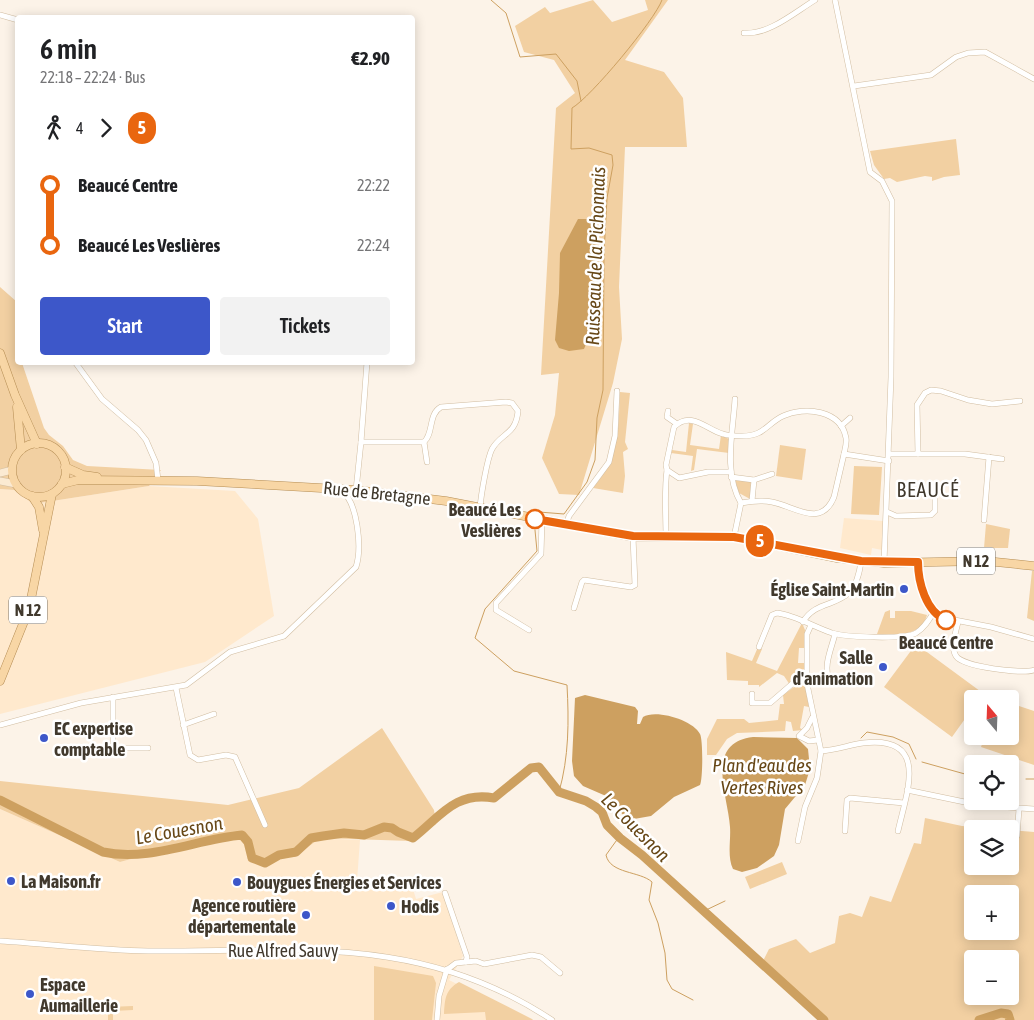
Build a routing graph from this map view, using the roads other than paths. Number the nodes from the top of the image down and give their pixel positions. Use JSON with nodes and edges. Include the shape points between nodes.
{"nodes":[{"id":1,"x":815,"y":0,"type":"edge"},
{"id":2,"x":835,"y":0,"type":"edge"},
{"id":3,"x":0,"y":16,"type":"edge"},
{"id":4,"x":15,"y":19,"type":"edge"},
{"id":5,"x":744,"y":33,"type":"dead end"},
{"id":6,"x":1034,"y":79,"type":"edge"},
{"id":7,"x":854,"y":86,"type":"junction"},
{"id":8,"x":0,"y":353,"type":"edge"},
{"id":9,"x":77,"y":365,"type":"edge"},
{"id":10,"x":367,"y":365,"type":"edge"},
{"id":11,"x":617,"y":391,"type":"dead end"},
{"id":12,"x":15,"y":395,"type":"junction"},
{"id":13,"x":735,"y":399,"type":"dead end"},
{"id":14,"x":1020,"y":401,"type":"dead end"},
{"id":15,"x":668,"y":411,"type":"dead end"},
{"id":16,"x":850,"y":418,"type":"dead end"},
{"id":17,"x":677,"y":424,"type":"junction"},
{"id":18,"x":841,"y":426,"type":"junction"},
{"id":19,"x":732,"y":436,"type":"junction"},
{"id":20,"x":361,"y":442,"type":"junction"},
{"id":21,"x":424,"y":442,"type":"junction"},
{"id":22,"x":37,"y":444,"type":"junction"},
{"id":23,"x":21,"y":450,"type":"junction"},
{"id":24,"x":844,"y":454,"type":"junction"},
{"id":25,"x":889,"y":454,"type":"junction"},
{"id":26,"x":918,"y":454,"type":"junction"},
{"id":27,"x":989,"y":457,"type":"junction"},
{"id":28,"x":1002,"y":459,"type":"dead end"},
{"id":29,"x":889,"y":461,"type":"junction"},
{"id":30,"x":426,"y":462,"type":"dead end"},
{"id":31,"x":65,"y":467,"type":"junction"},
{"id":32,"x":12,"y":470,"type":"junction"},
{"id":33,"x":667,"y":470,"type":"junction"},
{"id":34,"x":0,"y":473,"type":"edge"},
{"id":35,"x":731,"y":474,"type":"junction"},
{"id":36,"x":772,"y":474,"type":"dead end"},
{"id":37,"x":134,"y":480,"type":"junction"},
{"id":38,"x":158,"y":480,"type":"junction"},
{"id":39,"x":754,"y":480,"type":"junction"},
{"id":40,"x":0,"y":481,"type":"edge"},
{"id":41,"x":16,"y":484,"type":"junction"},
{"id":42,"x":62,"y":484,"type":"junction"},
{"id":43,"x":338,"y":488,"type":"junction"},
{"id":44,"x":356,"y":490,"type":"junction"},
{"id":45,"x":52,"y":494,"type":"junction"},
{"id":46,"x":32,"y":496,"type":"junction"},
{"id":47,"x":935,"y":496,"type":"dead end"},
{"id":48,"x":752,"y":501,"type":"junction"},
{"id":49,"x":741,"y":503,"type":"junction"},
{"id":50,"x":480,"y":508,"type":"junction"},
{"id":51,"x":887,"y":512,"type":"junction"},
{"id":52,"x":542,"y":520,"type":"junction"},
{"id":53,"x":984,"y":520,"type":"dead end"},
{"id":54,"x":566,"y":525,"type":"junction"},
{"id":55,"x":44,"y":535,"type":"junction"},
{"id":56,"x":633,"y":536,"type":"junction"},
{"id":57,"x":734,"y":537,"type":"junction"},
{"id":58,"x":666,"y":538,"type":"junction"},
{"id":59,"x":861,"y":561,"type":"junction"},
{"id":60,"x":918,"y":562,"type":"junction"},
{"id":61,"x":884,"y":563,"type":"junction"},
{"id":62,"x":1034,"y":566,"type":"edge"},
{"id":63,"x":574,"y":608,"type":"dead end"},
{"id":64,"x":934,"y":612,"type":"junction"},
{"id":65,"x":803,"y":622,"type":"junction"},
{"id":66,"x":958,"y":622,"type":"junction"},
{"id":67,"x":811,"y":625,"type":"junction"},
{"id":68,"x":529,"y":630,"type":"dead end"},
{"id":69,"x":835,"y":634,"type":"junction"},
{"id":70,"x":1034,"y":639,"type":"edge"},
{"id":71,"x":760,"y":647,"type":"dead end"},
{"id":72,"x":1034,"y":670,"type":"edge"},
{"id":73,"x":806,"y":672,"type":"junction"},
{"id":74,"x":843,"y":680,"type":"dead end"},
{"id":75,"x":0,"y":681,"type":"edge"},
{"id":76,"x":176,"y":688,"type":"junction"},
{"id":77,"x":752,"y":694,"type":"dead end"},
{"id":78,"x":113,"y":697,"type":"junction"},
{"id":79,"x":214,"y":714,"type":"dead end"},
{"id":80,"x":813,"y":718,"type":"junction"},
{"id":81,"x":0,"y":725,"type":"edge"},
{"id":82,"x":183,"y":726,"type":"junction"},
{"id":83,"x":818,"y":740,"type":"junction"},
{"id":84,"x":113,"y":747,"type":"junction"},
{"id":85,"x":81,"y":748,"type":"dead end"},
{"id":86,"x":148,"y":748,"type":"dead end"},
{"id":87,"x":821,"y":751,"type":"junction"},
{"id":88,"x":907,"y":790,"type":"junction"},
{"id":89,"x":964,"y":802,"type":"edge"},
{"id":90,"x":904,"y":803,"type":"junction"},
{"id":91,"x":1019,"y":809,"type":"edge"},
{"id":92,"x":1034,"y":809,"type":"edge"},
{"id":93,"x":265,"y":825,"type":"dead end"},
{"id":94,"x":845,"y":831,"type":"dead end"},
{"id":95,"x":898,"y":831,"type":"dead end"},
{"id":96,"x":798,"y":841,"type":"dead end"},
{"id":97,"x":445,"y":893,"type":"dead end"},
{"id":98,"x":0,"y":941,"type":"edge"},
{"id":99,"x":466,"y":962,"type":"junction"},
{"id":100,"x":448,"y":969,"type":"junction"},
{"id":101,"x":560,"y":973,"type":"dead end"},
{"id":102,"x":438,"y":1020,"type":"edge"},
{"id":103,"x":552,"y":1020,"type":"edge"}],
"edges":[{"from":1,"to":5,"type":"street","via":[[768,28],[754,34]]},
{"from":2,"to":7,"type":"street"},
{"from":3,"to":4,"type":"street"},
{"from":6,"to":7,"type":"street","via":[[985,52],[956,58],[931,75]]},
{"from":7,"to":25,"type":"street","via":[[870,172],[882,181],[892,201]]},
{"from":8,"to":12,"type":"main road"},
{"from":9,"to":38,"type":"street","via":[[102,399],[146,440],[156,463]]},
{"from":10,"to":20,"type":"street"},
{"from":11,"to":54,"type":"street","via":[[615,436],[609,462],[569,516]]},
{"from":12,"to":22,"type":"main road"},
{"from":12,"to":23,"type":"main road"},
{"from":13,"to":19,"type":"street"},
{"from":14,"to":26,"type":"street","via":[[992,404],[941,391],[925,393],[917,405]]},
{"from":15,"to":17,"type":"street","via":[[667,417]]},
{"from":16,"to":18,"type":"street"},
{"from":17,"to":19,"type":"street","via":[[697,421]]},
{"from":17,"to":33,"type":"street","via":[[672,431]]},
{"from":18,"to":19,"type":"street","via":[[828,414],[797,412],[782,416],[757,434]]},
{"from":18,"to":24,"type":"street","via":[[846,439]]},
{"from":19,"to":35,"type":"street"},
{"from":20,"to":21,"type":"street"},
{"from":20,"to":44,"type":"street"},
{"from":21,"to":30,"type":"street"},
{"from":21,"to":50,"type":"street","via":[[434,413],[441,407],[506,402],[516,408],[512,431],[492,449]]},
{"from":22,"to":23,"type":"main road"},
{"from":22,"to":31,"type":"main road","via":[[53,448]]},
{"from":23,"to":32,"type":"main road"},
{"from":24,"to":29,"type":"street"},
{"from":24,"to":48,"type":"street","via":[[832,503],[822,511],[802,513],[784,505]]},
{"from":25,"to":26,"type":"street"},
{"from":25,"to":29,"type":"street"},
{"from":26,"to":27,"type":"street"},
{"from":27,"to":28,"type":"street"},
{"from":27,"to":53,"type":"street"},
{"from":29,"to":51,"type":"street"},
{"from":31,"to":37,"type":"main road","name":"Rue de Bretagne","number":"N 12","via":[[83,475]]},
{"from":31,"to":42,"type":"main road"},
{"from":32,"to":34,"type":"main road"},
{"from":32,"to":41,"type":"main road"},
{"from":33,"to":35,"type":"street","via":[[679,478],[702,472]]},
{"from":33,"to":58,"type":"street","via":[[664,488],[667,498]]},
{"from":35,"to":39,"type":"street"},
{"from":35,"to":49,"type":"street"},
{"from":36,"to":39,"type":"street"},
{"from":37,"to":38,"type":"main road","name":"Rue de Bretagne","number":"N 12"},
{"from":37,"to":42,"type":"main road","name":"Rue de Bretagne","number":"N 12","via":[[78,480]]},
{"from":38,"to":43,"type":"main road","name":"Rue de Bretagne","number":"N 12"},
{"from":39,"to":48,"type":"street"},
{"from":40,"to":41,"type":"main road"},
{"from":41,"to":46,"type":"main road"},
{"from":42,"to":45,"type":"main road"},
{"from":43,"to":44,"type":"main road","name":"Rue de Bretagne","number":"N 12"},
{"from":43,"to":76,"type":"street","via":[[353,503],[359,543],[356,567],[284,636],[230,652],[195,680]]},
{"from":44,"to":50,"type":"main road","name":"Rue de Bretagne","number":"N 12"},
{"from":45,"to":46,"type":"main road"},
{"from":45,"to":55,"type":"main road","number":"N 12"},
{"from":46,"to":55,"type":"main road","number":"N 12","via":[[39,507]]},
{"from":47,"to":51,"type":"street","via":[[935,511],[931,515],[896,516]]},
{"from":48,"to":49,"type":"street"},
{"from":49,"to":57,"type":"street"},
{"from":50,"to":52,"type":"main road","name":"Rue de Bretagne","number":"N 12"},
{"from":51,"to":61,"type":"street"},
{"from":52,"to":54,"type":"main road","name":"Rue de Bretagne","number":"N 12"},
{"from":52,"to":68,"type":"street","via":[[541,554],[496,604],[496,610]]},
{"from":54,"to":56,"type":"main road","name":"Rue de Bretagne","number":"N 12"},
{"from":55,"to":75,"type":"main road","number":"N 12","via":[[29,609]]},
{"from":56,"to":58,"type":"main road","name":"Rue de Bretagne","number":"N 12"},
{"from":56,"to":63,"type":"street","via":[[635,585],[584,580]]},
{"from":57,"to":58,"type":"main road","name":"Rue de Bretagne","number":"N 12"},
{"from":57,"to":59,"type":"main road","name":"Rue de Bretagne","number":"N 12"},
{"from":59,"to":61,"type":"main road","name":"Rue de Bretagne","number":"N 12"},
{"from":59,"to":65,"type":"street","via":[[860,574],[844,597],[813,610]]},
{"from":60,"to":61,"type":"main road","number":"N 12"},
{"from":60,"to":62,"type":"main road","number":"N 12","via":[[986,561]]},
{"from":60,"to":64,"type":"street","via":[[922,587]]},
{"from":64,"to":66,"type":"street","via":[[946,620]]},
{"from":64,"to":69,"type":"street","via":[[926,625],[908,636]]},
{"from":65,"to":67,"type":"street"},
{"from":65,"to":71,"type":"street","via":[[783,614],[772,615]]},
{"from":66,"to":70,"type":"street"},
{"from":66,"to":72,"type":"street","via":[[954,643],[957,658],[970,665],[1023,672]]},
{"from":67,"to":69,"type":"street"},
{"from":67,"to":73,"type":"street","via":[[807,634]]},
{"from":69,"to":74,"type":"street","via":[[827,676],[830,680]]},
{"from":73,"to":77,"type":"street","via":[[770,703],[752,703]]},
{"from":73,"to":80,"type":"street"},
{"from":76,"to":78,"type":"street"},
{"from":76,"to":82,"type":"street"},
{"from":78,"to":81,"type":"street"},
{"from":78,"to":84,"type":"street"},
{"from":79,"to":82,"type":"street"},
{"from":80,"to":83,"type":"street"},
{"from":80,"to":83,"type":"street","via":[[799,736],[809,741]]},
{"from":82,"to":93,"type":"street","via":[[192,758],[202,760],[226,755],[237,760]]},
{"from":83,"to":87,"type":"street"},
{"from":84,"to":85,"type":"street"},
{"from":84,"to":86,"type":"street"},
{"from":87,"to":88,"type":"street","via":[[863,743],[895,746],[910,764]]},
{"from":87,"to":96,"type":"street","via":[[817,778],[805,807]]},
{"from":88,"to":89,"type":"street"},
{"from":88,"to":90,"type":"street"},
{"from":90,"to":94,"type":"street","via":[[850,798],[847,800]]},
{"from":90,"to":95,"type":"street"},
{"from":91,"to":92,"type":"street"},
{"from":97,"to":99,"type":"street","via":[[467,956]]},
{"from":98,"to":100,"type":"street","name":"Rue Alfred Sauvy","via":[[146,951],[349,951]]},
{"from":99,"to":100,"type":"street","via":[[456,963]]},
{"from":99,"to":101,"type":"street","via":[[484,964],[532,954],[541,957]]},
{"from":100,"to":102,"type":"street","via":[[439,996]]},
{"from":100,"to":103,"type":"street","name":"Rue Alfred Sauvy","via":[[513,997]]}]}
